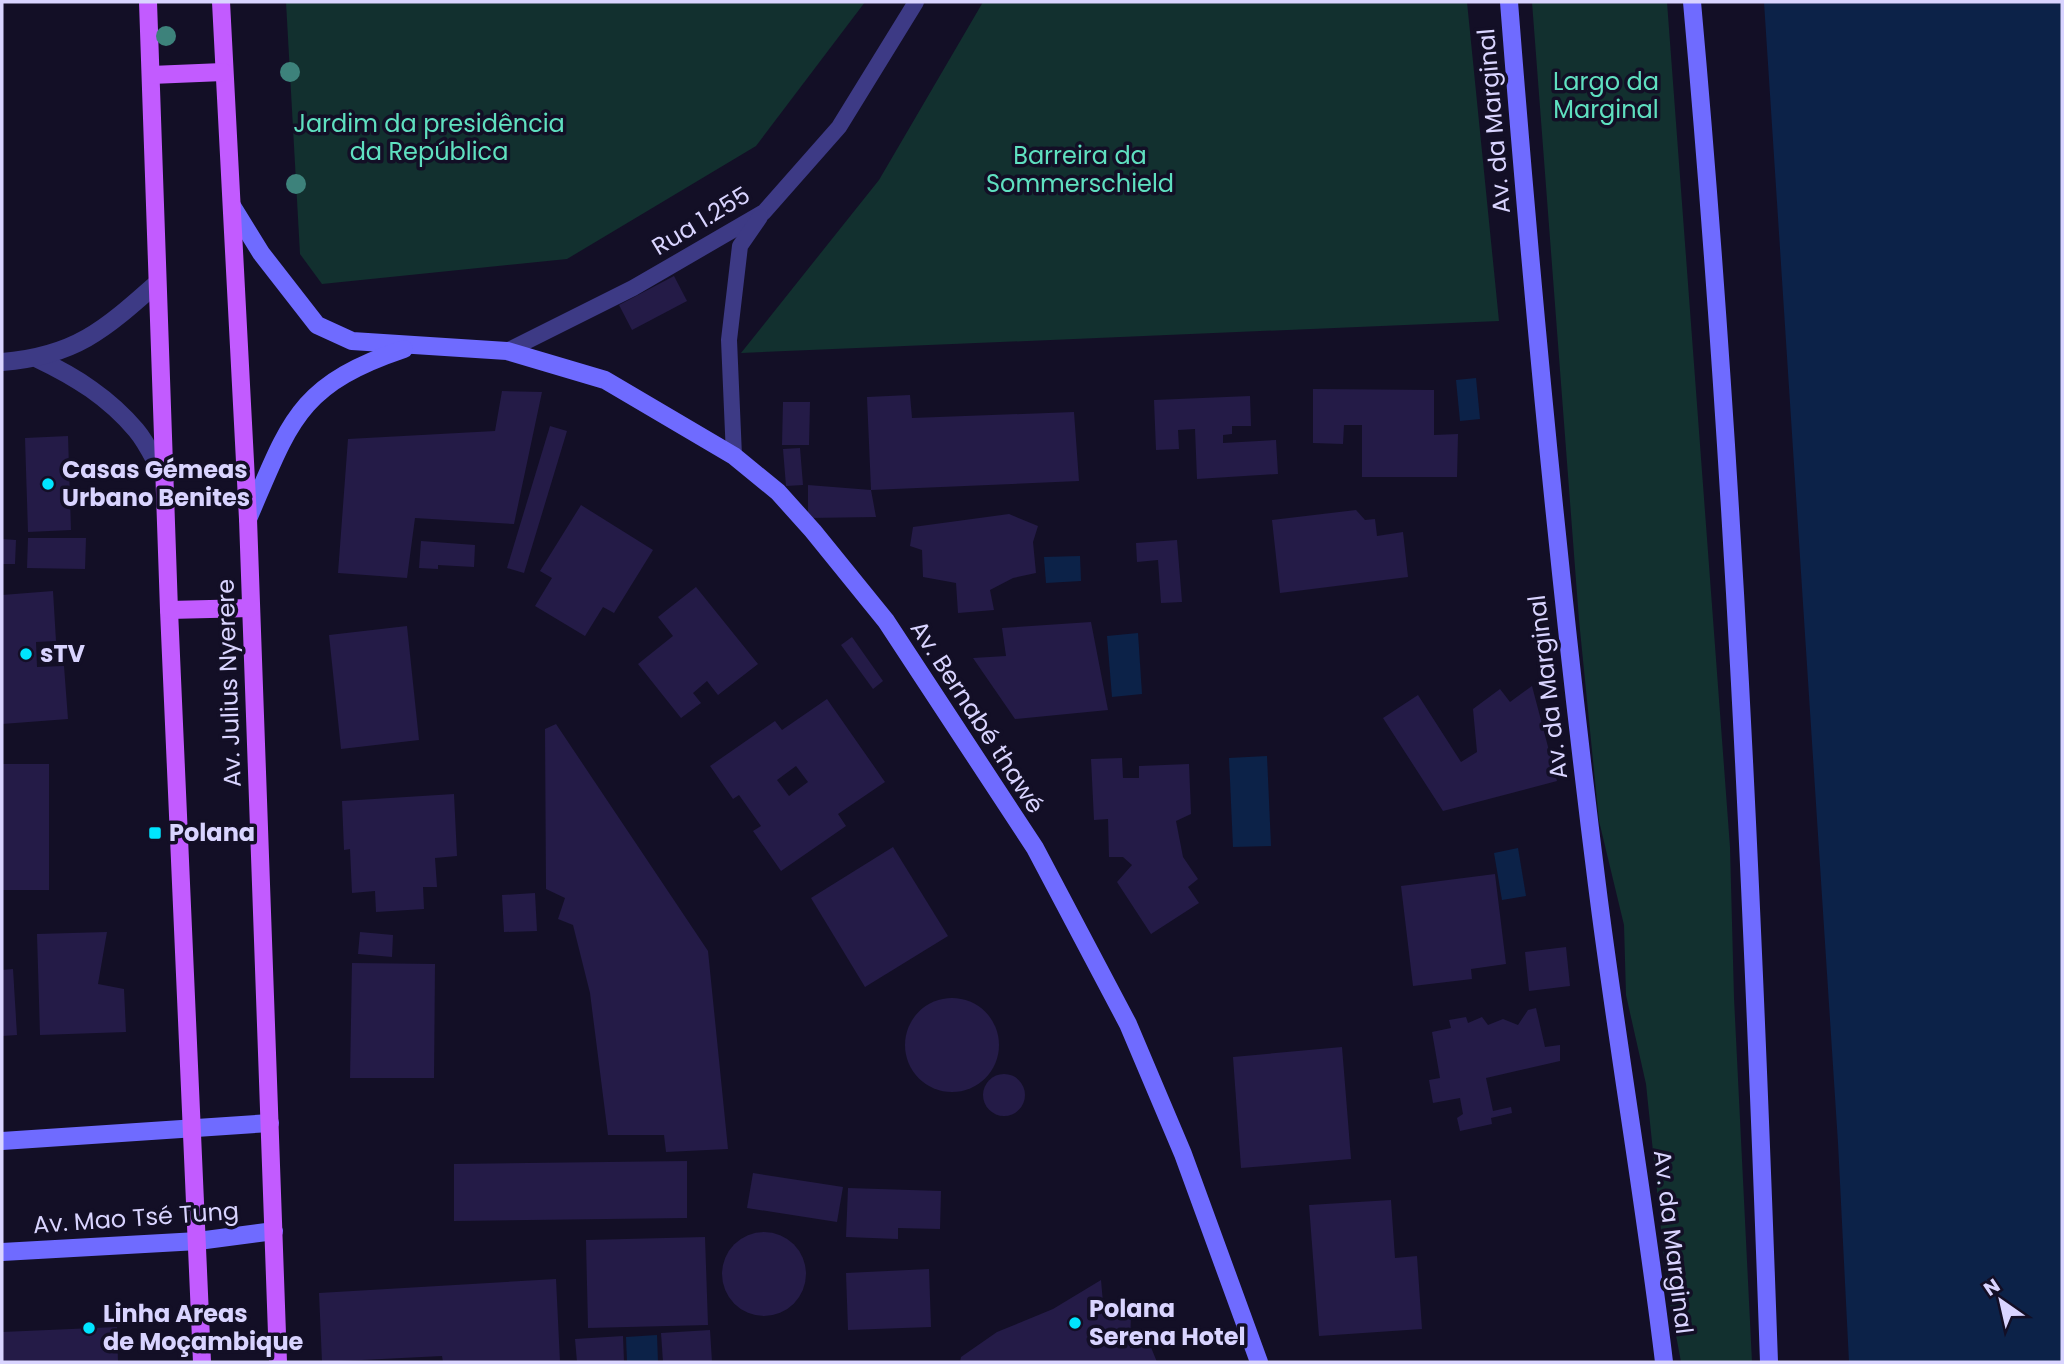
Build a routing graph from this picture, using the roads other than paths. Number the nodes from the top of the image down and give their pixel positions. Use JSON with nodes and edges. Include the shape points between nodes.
{"nodes":[{"id":1,"x":148,"y":2,"type":"edge"},
{"id":2,"x":221,"y":2,"type":"edge"},
{"id":3,"x":916,"y":2,"type":"edge"},
{"id":4,"x":1509,"y":2,"type":"edge"},
{"id":5,"x":1692,"y":2,"type":"edge"},
{"id":6,"x":223,"y":72,"type":"junction"},
{"id":7,"x":151,"y":75,"type":"junction"},
{"id":8,"x":232,"y":206,"type":"junction"},
{"id":9,"x":764,"y":212,"type":"junction"},
{"id":10,"x":157,"y":284,"type":"junction"},
{"id":11,"x":411,"y":346,"type":"junction"},
{"id":12,"x":507,"y":351,"type":"junction"},
{"id":13,"x":38,"y":359,"type":"junction"},
{"id":14,"x":2,"y":362,"type":"edge"},
{"id":15,"x":734,"y":456,"type":"junction"},
{"id":16,"x":165,"y":478,"type":"junction"},
{"id":17,"x":248,"y":519,"type":"junction"},
{"id":18,"x":251,"y":608,"type":"junction"},
{"id":19,"x":169,"y":610,"type":"junction"},
{"id":20,"x":270,"y":1123,"type":"junction"},
{"id":21,"x":193,"y":1128,"type":"junction"},
{"id":22,"x":2,"y":1141,"type":"edge"},
{"id":23,"x":274,"y":1231,"type":"junction"},
{"id":24,"x":198,"y":1241,"type":"junction"},
{"id":25,"x":2,"y":1251,"type":"edge"},
{"id":26,"x":202,"y":1362,"type":"edge"},
{"id":27,"x":278,"y":1362,"type":"edge"},
{"id":28,"x":1259,"y":1362,"type":"edge"},
{"id":29,"x":1664,"y":1362,"type":"edge"},
{"id":30,"x":1769,"y":1362,"type":"edge"}],
"edges":[{"from":1,"to":7,"type":"main road"},
{"from":2,"to":6,"type":"main road","name":"Av. Julius Nyerere"},
{"from":3,"to":9,"type":"lane","name":"Rua 1.255","via":[[839,127]]},
{"from":4,"to":29,"type":"main road","name":"Av. da Marginal","via":[[1556,544],[1598,890],[1647,1212]]},
{"from":5,"to":30,"type":"main road","via":[[1710,201],[1754,942]]},
{"from":6,"to":7,"type":"main road"},
{"from":6,"to":8,"type":"main road","name":"Av. Julius Nyerere"},
{"from":7,"to":10,"type":"main road"},
{"from":8,"to":11,"type":"main road","name":"Av. Bernabé thawé","via":[[261,253],[317,325],[352,341]]},
{"from":8,"to":17,"type":"main road","name":"Av. Julius Nyerere"},
{"from":9,"to":12,"type":"lane","name":"Rua 1.255","via":[[634,288]]},
{"from":9,"to":15,"type":"lane","via":[[740,246],[729,340]]},
{"from":10,"to":13,"type":"street","via":[[79,344]]},
{"from":10,"to":16,"type":"main road"},
{"from":11,"to":12,"type":"main road","name":"Av. Bernabé thawé"},
{"from":11,"to":17,"type":"main road","via":[[362,363],[304,405],[283,438]]},
{"from":12,"to":15,"type":"main road","name":"Av. Bernabé thawé","via":[[605,380]]},
{"from":13,"to":14,"type":"street"},
{"from":13,"to":16,"type":"street","via":[[78,378],[111,404],[138,432]]},
{"from":15,"to":28,"type":"main road","name":"Av. Bernabé thawé","via":[[778,492],[886,621],[1035,848],[1128,1024],[1183,1154]]},
{"from":16,"to":19,"type":"main road"},
{"from":17,"to":18,"type":"main road","name":"Av. Julius Nyerere"},
{"from":18,"to":19,"type":"main road"},
{"from":18,"to":20,"type":"main road","name":"Av. Julius Nyerere"},
{"from":19,"to":21,"type":"main road"},
{"from":20,"to":21,"type":"main road"},
{"from":20,"to":23,"type":"main road","name":"Av. Julius Nyerere"},
{"from":21,"to":22,"type":"main road"},
{"from":21,"to":24,"type":"main road"},
{"from":23,"to":24,"type":"main road","name":"Av. Mao Tsé Tung"},
{"from":23,"to":27,"type":"main road","name":"Av. Julius Nyerere"},
{"from":24,"to":25,"type":"main road","name":"Av. Mao Tsé Tung"},
{"from":24,"to":26,"type":"main road"}]}
